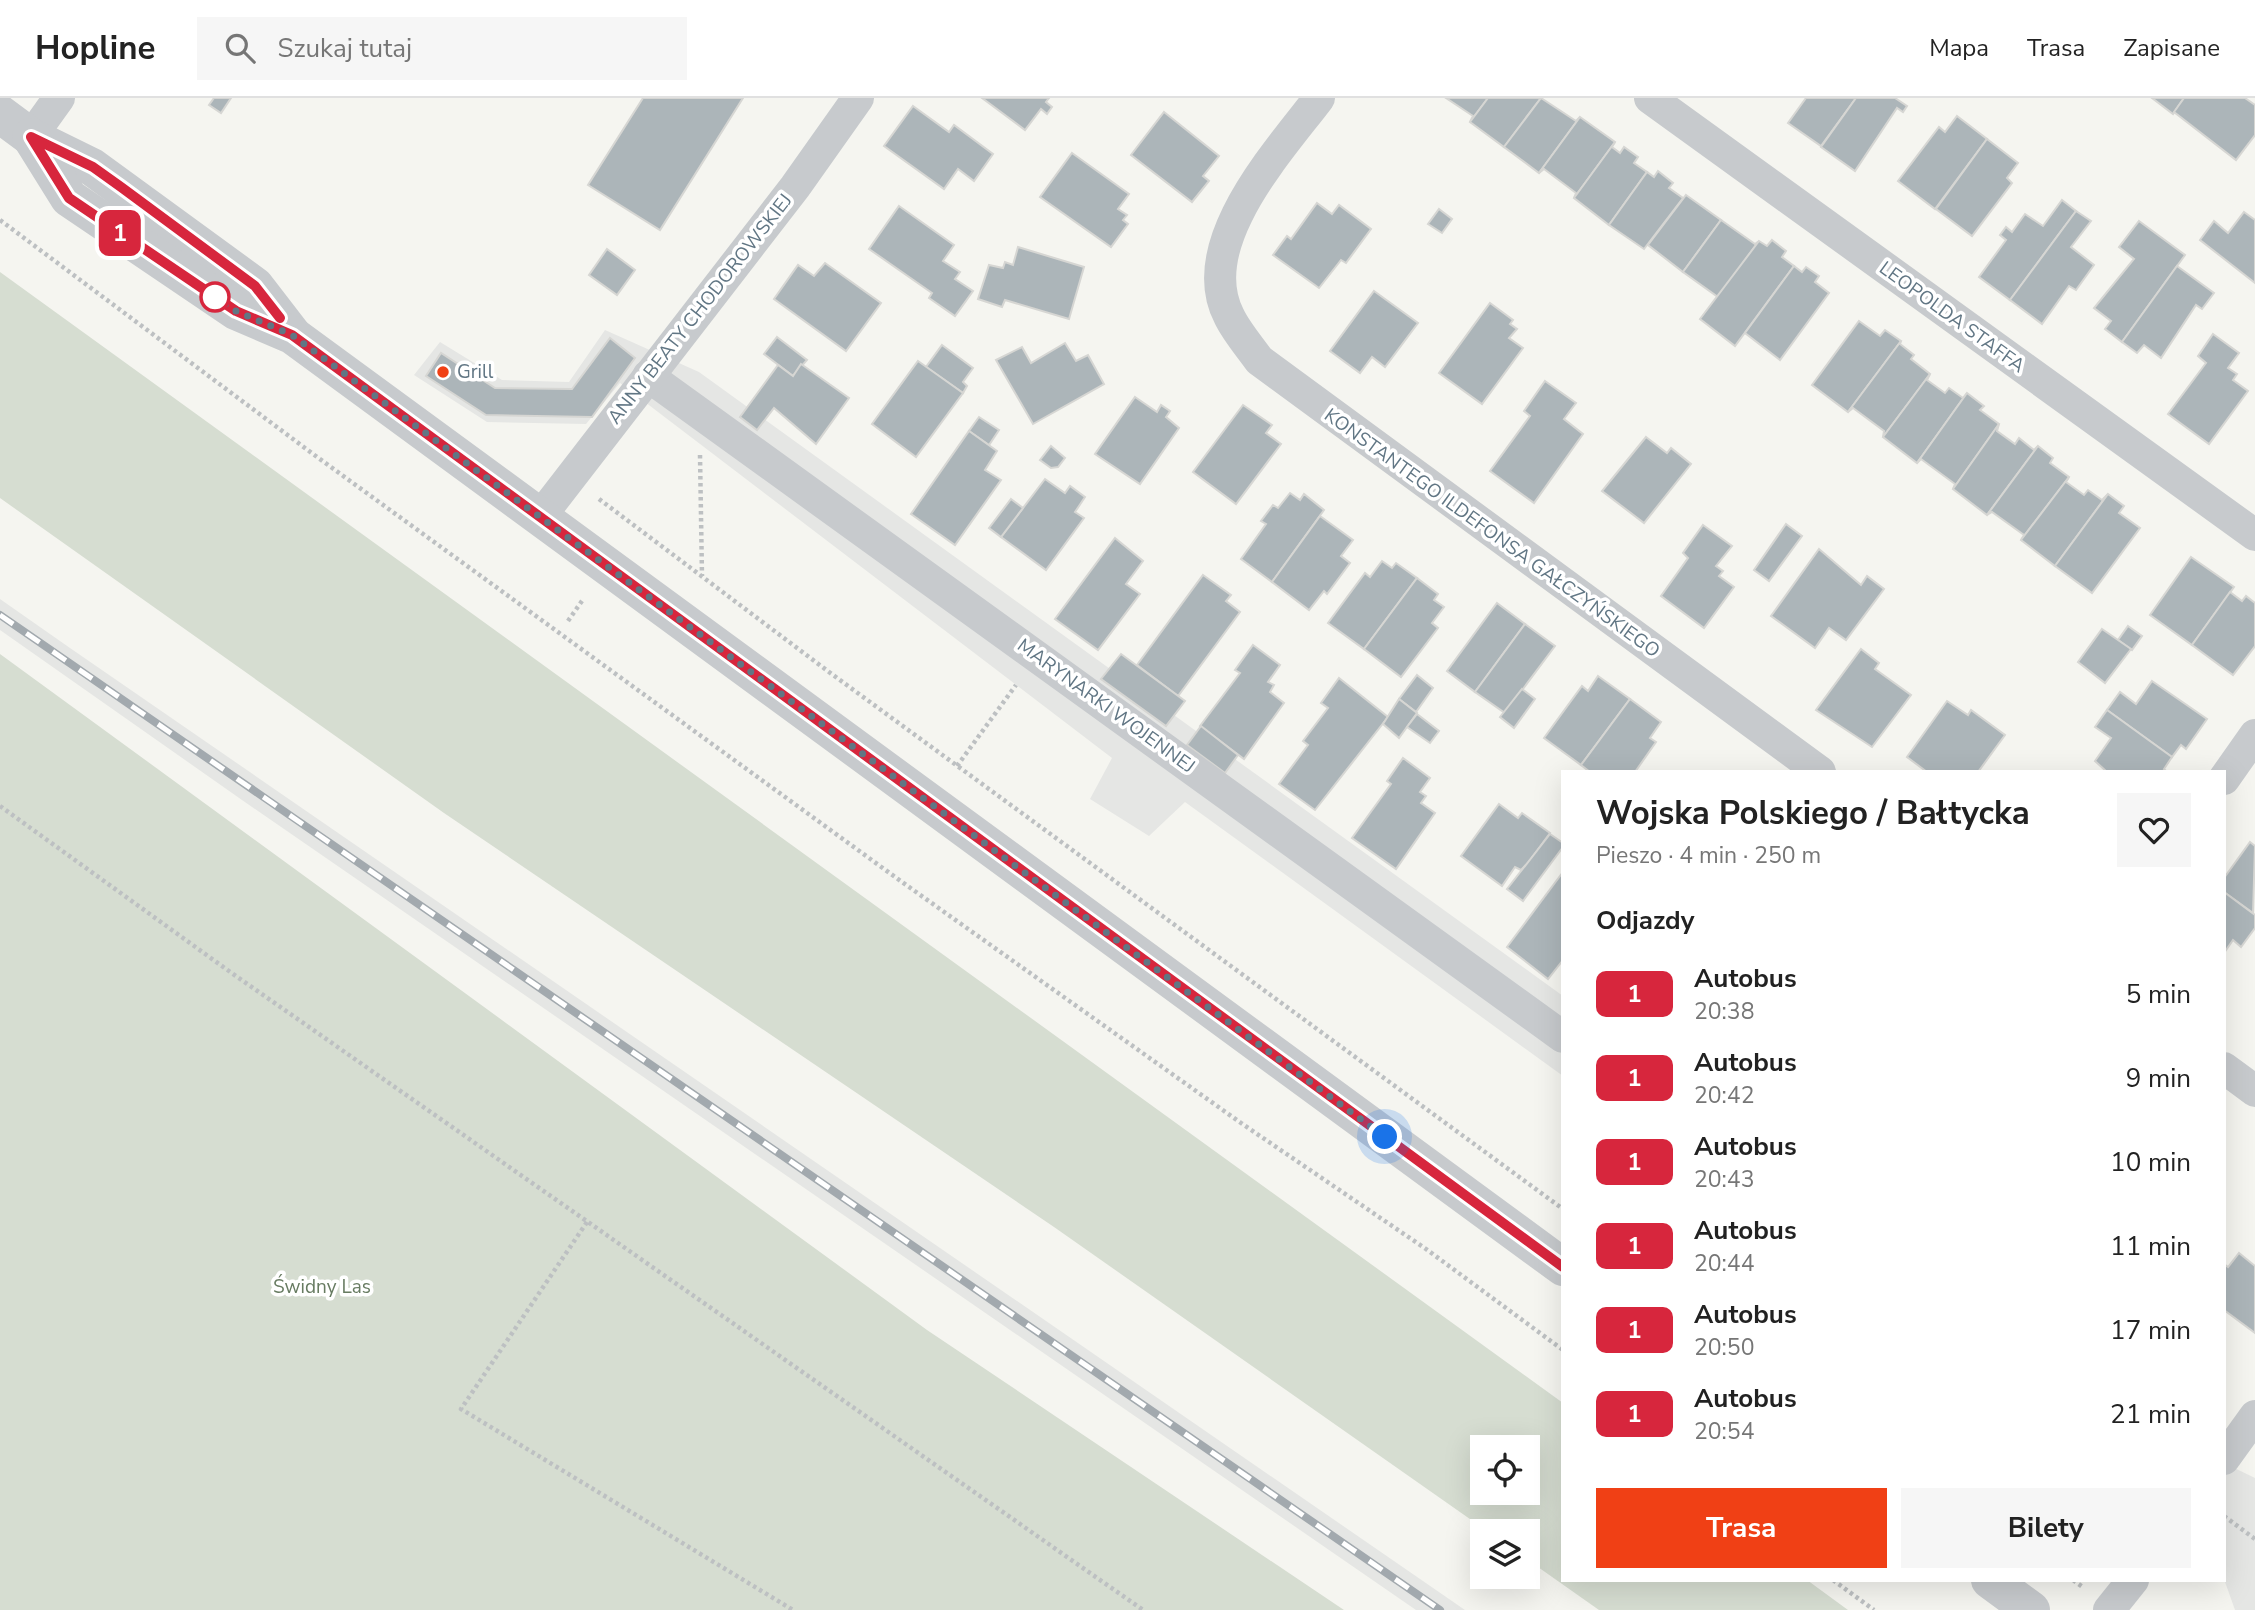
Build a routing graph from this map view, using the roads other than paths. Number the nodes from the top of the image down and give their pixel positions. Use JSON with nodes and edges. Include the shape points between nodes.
{"nodes":[{"id":1,"x":59,"y":98,"type":"edge"},
{"id":2,"x":858,"y":98,"type":"edge"},
{"id":3,"x":1319,"y":98,"type":"edge"},
{"id":4,"x":1650,"y":98,"type":"edge"},
{"id":5,"x":0,"y":114,"type":"edge"},
{"id":6,"x":31,"y":137,"type":"junction"},
{"id":7,"x":648,"y":376,"type":"junction"},
{"id":8,"x":541,"y":517,"type":"junction"},
{"id":9,"x":2255,"y":535,"type":"edge"},
{"id":10,"x":2255,"y":735,"type":"edge"},
{"id":11,"x":1818,"y":770,"type":"edge"},
{"id":12,"x":2226,"y":776,"type":"edge"},
{"id":13,"x":1561,"y":1036,"type":"edge"},
{"id":14,"x":2226,"y":1069,"type":"edge"},
{"id":15,"x":2255,"y":1091,"type":"edge"},
{"id":16,"x":1561,"y":1266,"type":"edge"},
{"id":17,"x":2255,"y":1416,"type":"edge"},
{"id":18,"x":2226,"y":1456,"type":"edge"},
{"id":19,"x":1993,"y":1582,"type":"edge"},
{"id":20,"x":2131,"y":1582,"type":"edge"},
{"id":21,"x":2031,"y":1610,"type":"edge"},
{"id":22,"x":2109,"y":1610,"type":"edge"}],
"edges":[{"from":1,"to":6,"type":"street"},
{"from":2,"to":7,"type":"street","name":"ANNY BEATY CHODOROWSKIEJ"},
{"from":3,"to":11,"type":"street","name":"KONSTANTEGO ILDEFONSA GAŁCZYŃSKIEGO","via":[[1242,200],[1224,254],[1221,280],[1227,314],[1259,360]]},
{"from":4,"to":9,"type":"street","name":"LEOPOLDA STAFFA"},
{"from":5,"to":6,"type":"street"},
{"from":6,"to":8,"type":"street","via":[[93,167],[255,286],[292,335]]},
{"from":7,"to":8,"type":"street","name":"ANNY BEATY CHODOROWSKIEJ"},
{"from":7,"to":13,"type":"street","name":"MARYNARKI WOJENNEJ"},
{"from":8,"to":16,"type":"street"},
{"from":10,"to":12,"type":"street"},
{"from":14,"to":15,"type":"street"},
{"from":17,"to":18,"type":"street"},
{"from":19,"to":21,"type":"street"},
{"from":20,"to":22,"type":"street"}]}
